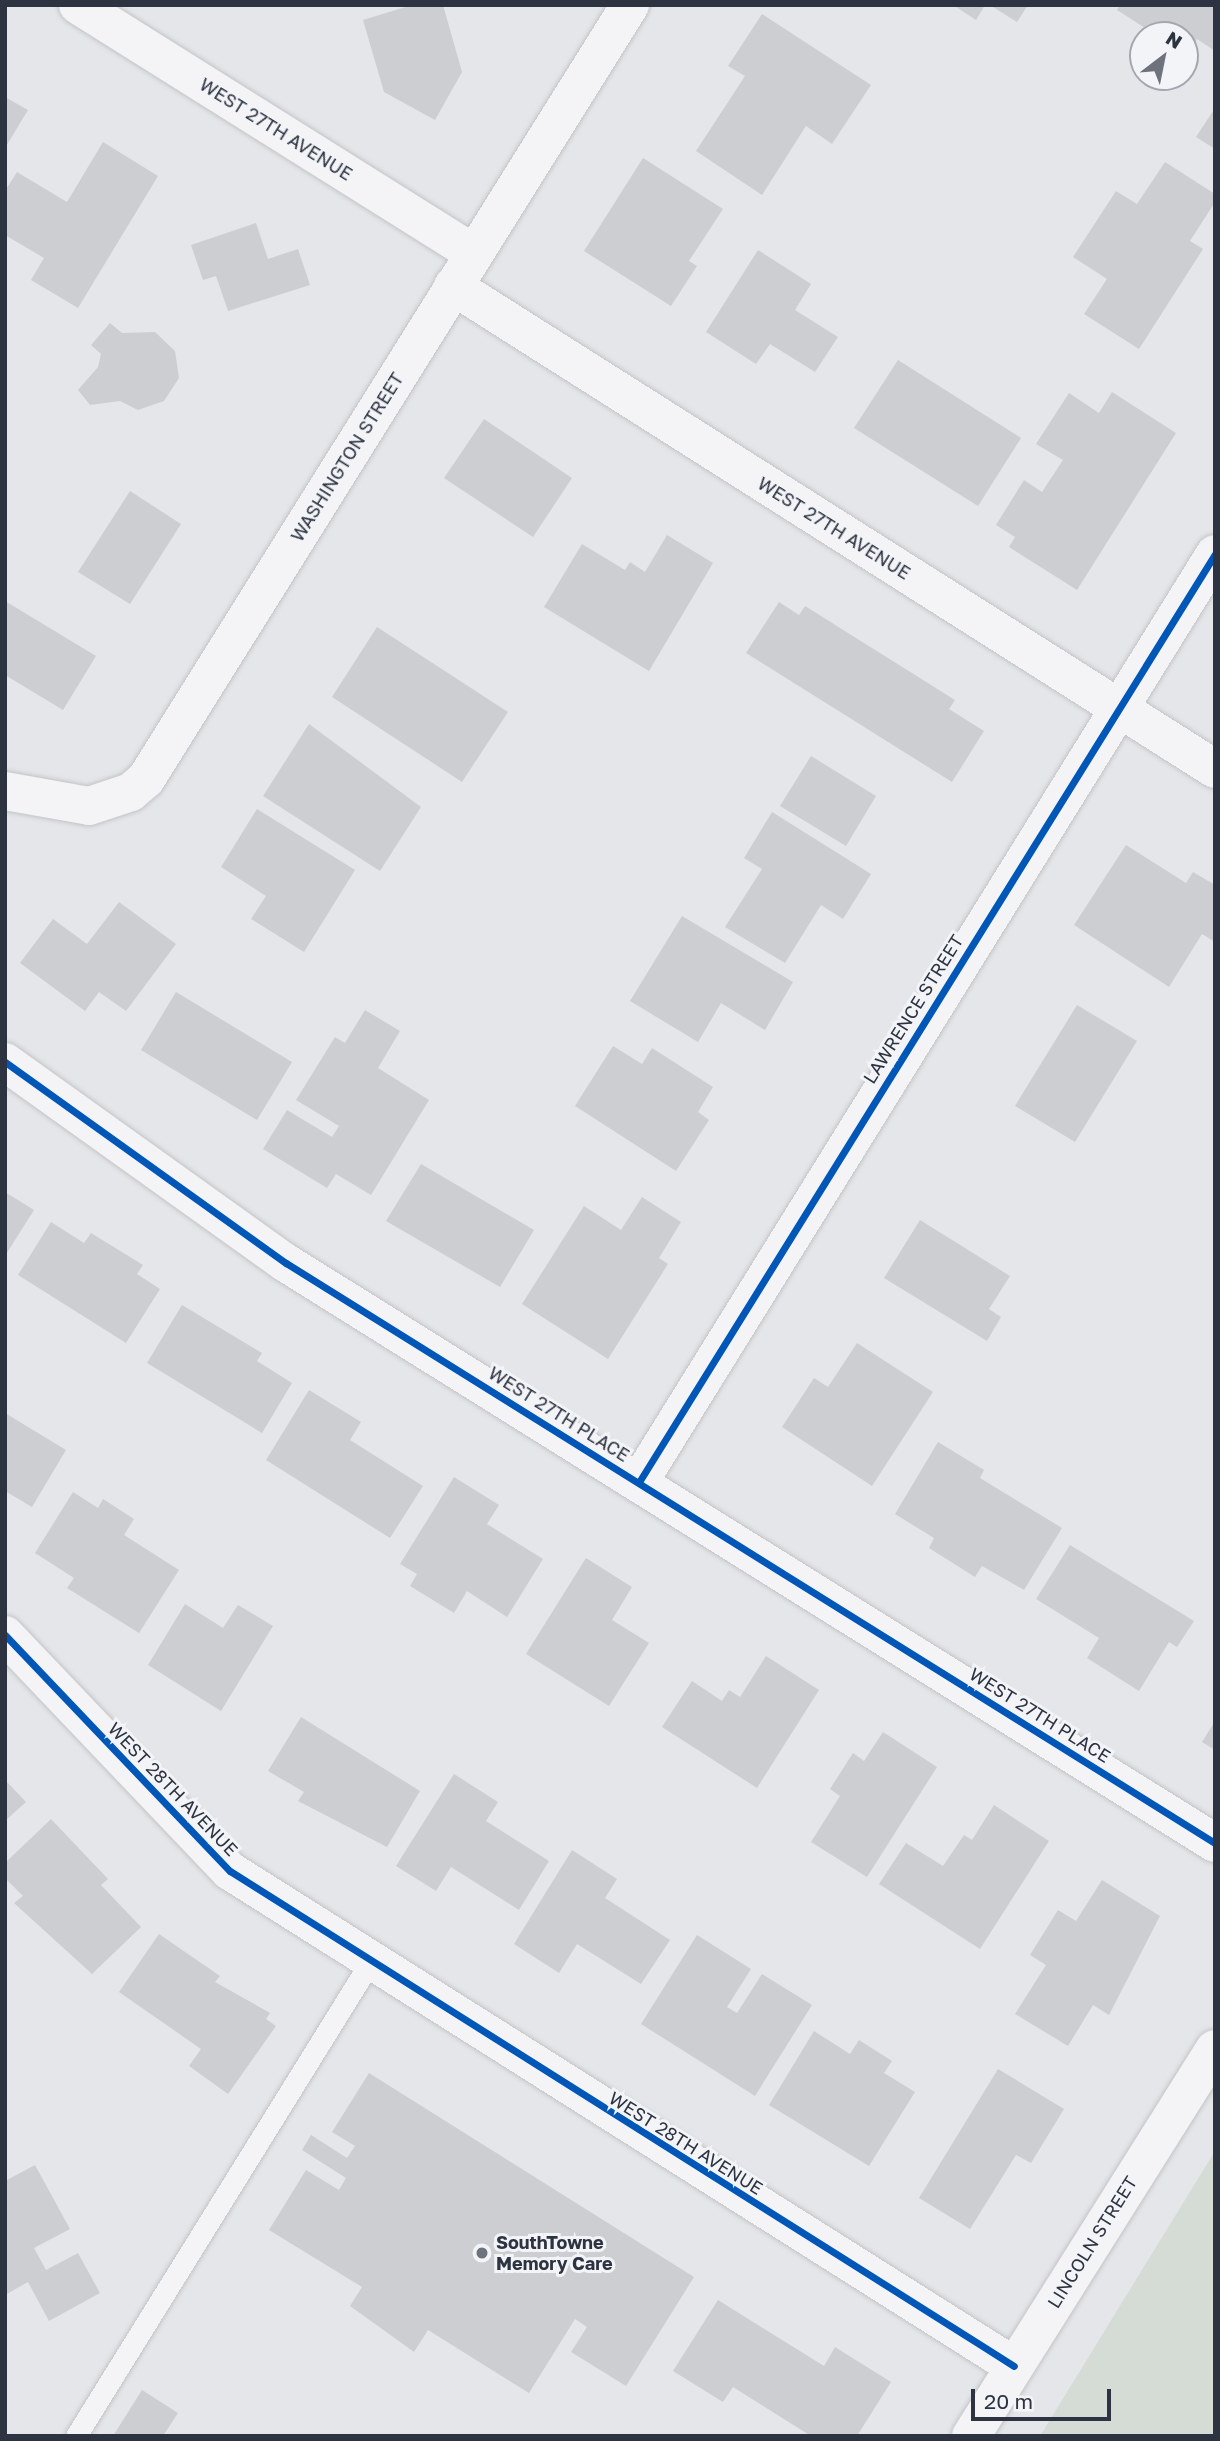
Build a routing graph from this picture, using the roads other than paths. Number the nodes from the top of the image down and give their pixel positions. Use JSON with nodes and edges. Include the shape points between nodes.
{"nodes":[{"id":1,"x":78,"y":5,"type":"edge"},
{"id":2,"x":630,"y":5,"type":"edge"},
{"id":3,"x":473,"y":253,"type":"junction"},
{"id":4,"x":453,"y":286,"type":"junction"},
{"id":5,"x":1215,"y":554,"type":"edge"},
{"id":6,"x":1117,"y":708,"type":"junction"},
{"id":7,"x":1215,"y":769,"type":"edge"},
{"id":8,"x":6,"y":788,"type":"edge"},
{"id":9,"x":5,"y":1062,"type":"edge"},
{"id":10,"x":639,"y":1482,"type":"junction"},
{"id":11,"x":5,"y":1634,"type":"edge"},
{"id":12,"x":1215,"y":1843,"type":"edge"},
{"id":13,"x":369,"y":1964,"type":"junction"},
{"id":14,"x":1215,"y":2049,"type":"edge"},
{"id":15,"x":1014,"y":2366,"type":"junction"},
{"id":16,"x":76,"y":2436,"type":"edge"},
{"id":17,"x":971,"y":2436,"type":"edge"}],
"edges":[{"from":1,"to":3,"type":"street","name":"WEST 27TH AVENUE"},
{"from":2,"to":3,"type":"street","name":"WASHINGTON STREET"},
{"from":3,"to":4,"type":"street","name":"WASHINGTON STREET"},
{"from":4,"to":6,"type":"street","name":"WEST 27TH AVENUE"},
{"from":4,"to":8,"type":"street","name":"WASHINGTON STREET","via":[[146,779],[131,792],[89,806],[37,800]]},
{"from":5,"to":6,"type":"street","name":"LAWRENCE STREET"},
{"from":6,"to":7,"type":"street","name":"WEST 27TH AVENUE"},
{"from":6,"to":10,"type":"street","name":"LAWRENCE STREET"},
{"from":9,"to":10,"type":"street","name":"WEST 27TH PLACE","via":[[286,1263]]},
{"from":10,"to":12,"type":"street","name":"WEST 27TH PLACE"},
{"from":11,"to":13,"type":"street","name":"WEST 28TH AVENUE","via":[[230,1871]]},
{"from":13,"to":15,"type":"street","name":"WEST 28TH AVENUE"},
{"from":13,"to":16,"type":"lane"},
{"from":14,"to":15,"type":"street","name":"LINCOLN STREET"},
{"from":15,"to":17,"type":"street","name":"LINCOLN STREET"}]}
